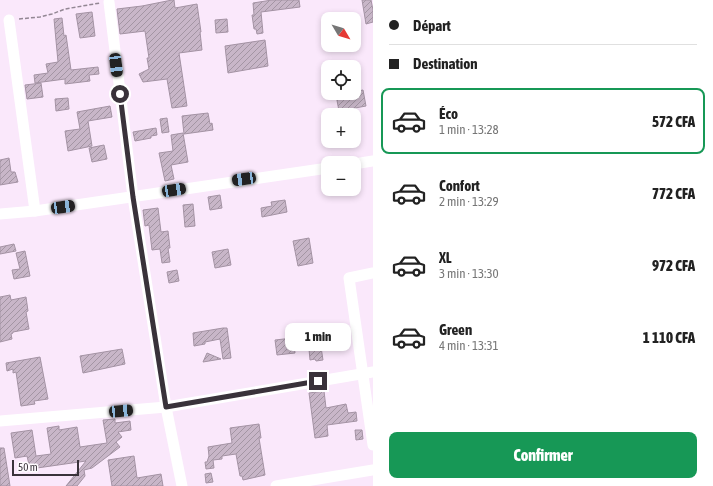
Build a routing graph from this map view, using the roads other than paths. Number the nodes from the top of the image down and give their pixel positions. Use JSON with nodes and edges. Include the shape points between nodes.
{"nodes":[{"id":1,"x":109,"y":2,"type":"road end"},
{"id":2,"x":9,"y":20,"type":"road end"},
{"id":3,"x":373,"y":162,"type":"edge"},
{"id":4,"x":361,"y":163,"type":"edge"},
{"id":5,"x":321,"y":169,"type":"edge"},
{"id":6,"x":133,"y":197,"type":"junction"},
{"id":7,"x":35,"y":211,"type":"junction"},
{"id":8,"x":0,"y":214,"type":"edge"},
{"id":9,"x":373,"y":273,"type":"edge"},
{"id":10,"x":368,"y":373,"type":"edge"},
{"id":11,"x":166,"y":407,"type":"junction"},
{"id":12,"x":0,"y":421,"type":"edge"},
{"id":13,"x":373,"y":445,"type":"edge"},
{"id":14,"x":373,"y":470,"type":"edge"},
{"id":15,"x":182,"y":486,"type":"edge"},
{"id":16,"x":276,"y":486,"type":"edge"}],
"edges":[{"from":1,"to":6,"type":"street"},
{"from":2,"to":7,"type":"street"},
{"from":3,"to":4,"type":"street"},
{"from":5,"to":6,"type":"street"},
{"from":6,"to":7,"type":"street"},
{"from":6,"to":11,"type":"street"},
{"from":7,"to":8,"type":"street"},
{"from":9,"to":10,"type":"street","via":[[349,278]]},
{"from":10,"to":11,"type":"street"},
{"from":10,"to":13,"type":"street"},
{"from":11,"to":12,"type":"street"},
{"from":11,"to":15,"type":"street"},
{"from":14,"to":16,"type":"street"}]}
